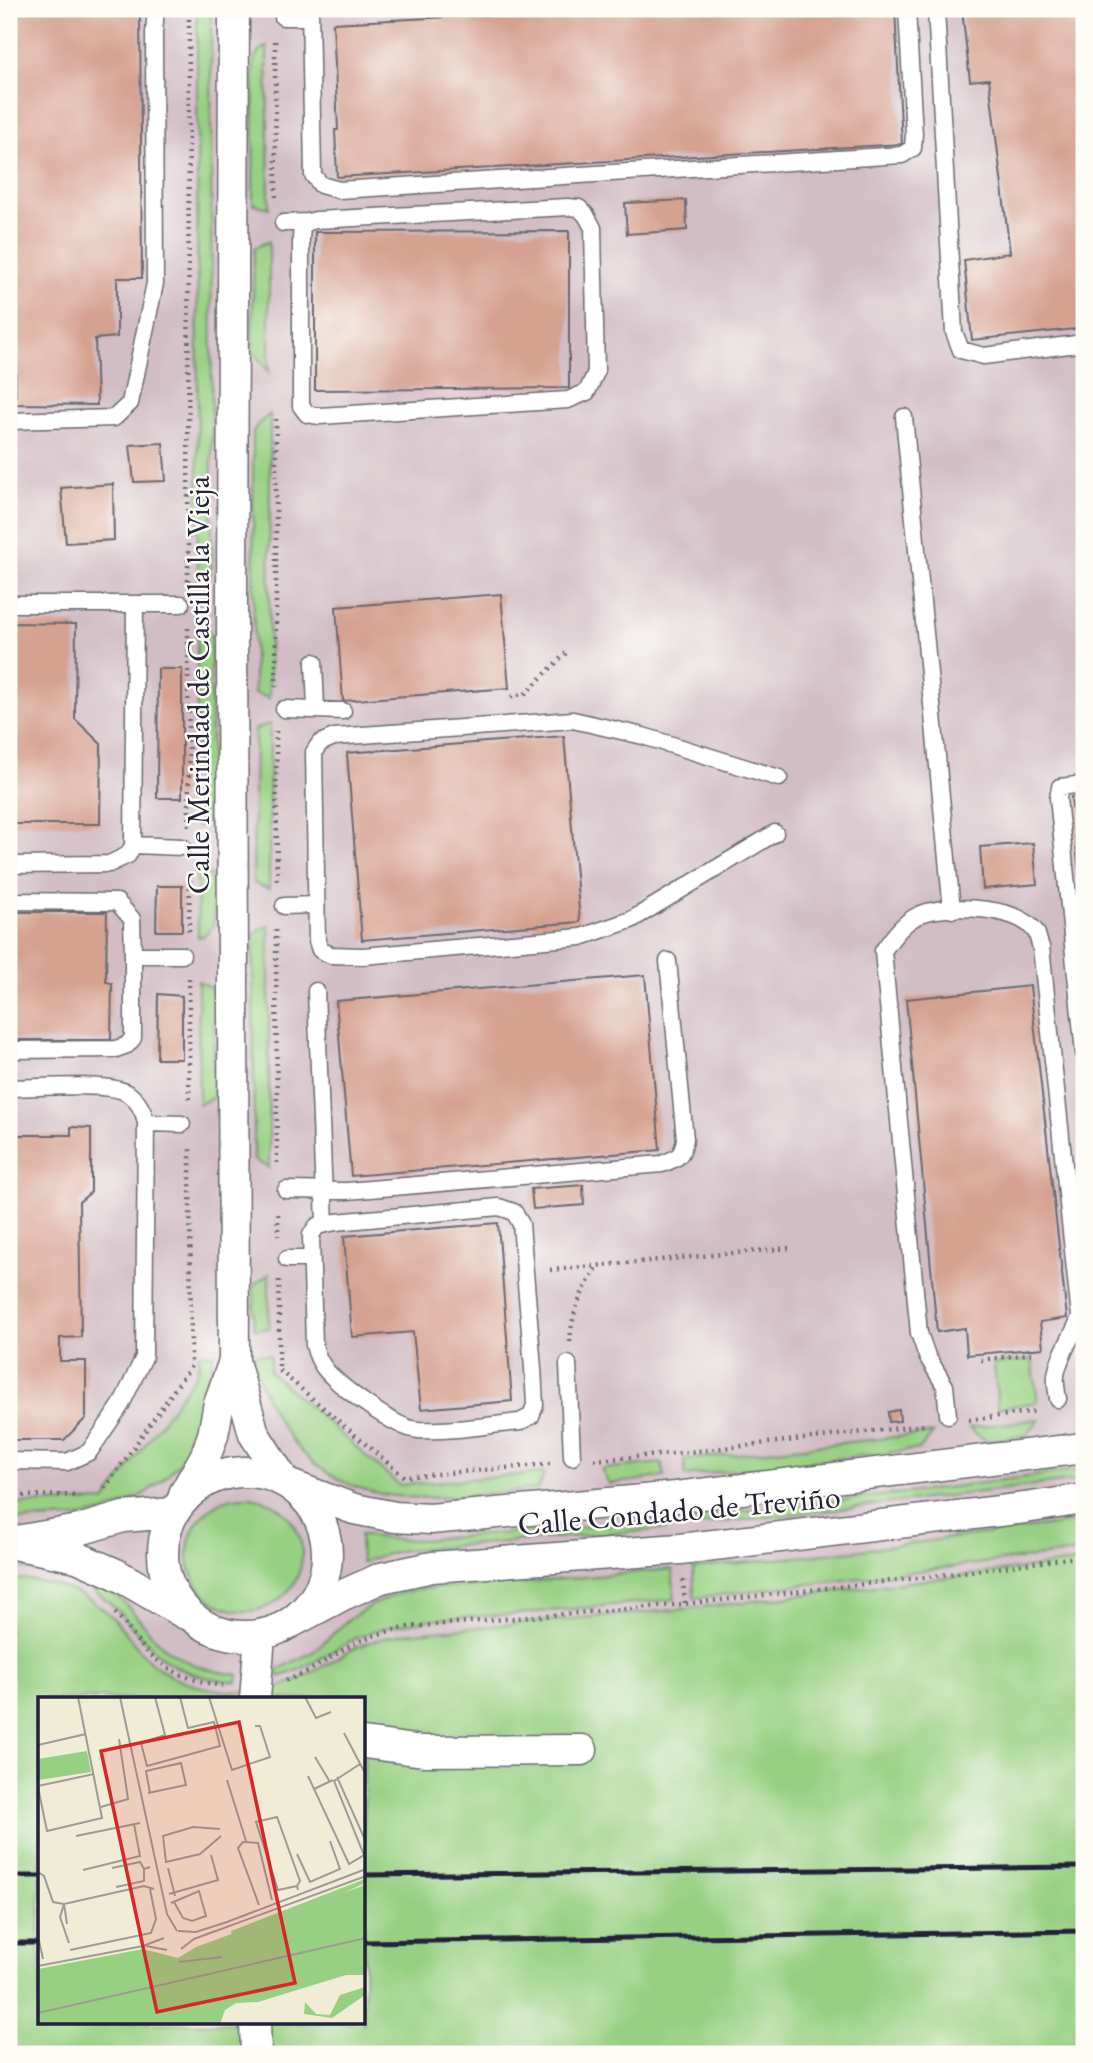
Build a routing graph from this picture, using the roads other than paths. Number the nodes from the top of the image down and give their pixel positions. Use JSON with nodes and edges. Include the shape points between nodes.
{"nodes":[{"id":1,"x":156,"y":9,"type":"edge"},
{"id":2,"x":234,"y":9,"type":"edge"},
{"id":3,"x":906,"y":9,"type":"edge"},
{"id":4,"x":936,"y":9,"type":"edge"},
{"id":5,"x":310,"y":13,"type":"edge"},
{"id":6,"x":279,"y":24,"type":"road end"},
{"id":7,"x":280,"y":216,"type":"road end"},
{"id":8,"x":308,"y":222,"type":"junction"},
{"id":9,"x":1084,"y":343,"type":"edge"},
{"id":10,"x":904,"y":417,"type":"dead end"},
{"id":11,"x":9,"y":421,"type":"edge"},
{"id":12,"x":9,"y":604,"type":"edge"},
{"id":13,"x":186,"y":604,"type":"road end"},
{"id":14,"x":135,"y":605,"type":"junction"},
{"id":15,"x":314,"y":662,"type":"dead end"},
{"id":16,"x":279,"y":709,"type":"road end"},
{"id":17,"x":316,"y":709,"type":"junction"},
{"id":18,"x":343,"y":711,"type":"dead end"},
{"id":19,"x":779,"y":778,"type":"dead end"},
{"id":20,"x":1084,"y":784,"type":"edge"},
{"id":21,"x":775,"y":833,"type":"dead end"},
{"id":22,"x":133,"y":845,"type":"junction"},
{"id":23,"x":187,"y":848,"type":"road end"},
{"id":24,"x":9,"y":864,"type":"edge"},
{"id":25,"x":9,"y":901,"type":"edge"},
{"id":26,"x":315,"y":905,"type":"junction"},
{"id":27,"x":953,"y":910,"type":"junction"},
{"id":28,"x":280,"y":912,"type":"road end"},
{"id":29,"x":133,"y":955,"type":"junction"},
{"id":30,"x":187,"y":955,"type":"road end"},
{"id":31,"x":668,"y":961,"type":"dead end"},
{"id":32,"x":316,"y":991,"type":"dead end"},
{"id":33,"x":9,"y":1050,"type":"edge"},
{"id":34,"x":1084,"y":1053,"type":"edge"},
{"id":35,"x":9,"y":1088,"type":"edge"},
{"id":36,"x":146,"y":1123,"type":"junction"},
{"id":37,"x":187,"y":1124,"type":"road end"},
{"id":38,"x":280,"y":1190,"type":"road end"},
{"id":39,"x":323,"y":1190,"type":"junction"},
{"id":40,"x":325,"y":1224,"type":"junction"},
{"id":41,"x":281,"y":1259,"type":"road end"},
{"id":42,"x":311,"y":1259,"type":"junction"},
{"id":43,"x":234,"y":1361,"type":"junction"},
{"id":44,"x":568,"y":1364,"type":"road end"},
{"id":45,"x":1058,"y":1399,"type":"dead end"},
{"id":46,"x":949,"y":1420,"type":"road end"},
{"id":47,"x":1084,"y":1448,"type":"edge"},
{"id":48,"x":572,"y":1457,"type":"dead end"},
{"id":49,"x":9,"y":1461,"type":"edge"},
{"id":50,"x":287,"y":1483,"type":"junction"},
{"id":51,"x":1084,"y":1499,"type":"edge"},
{"id":52,"x":175,"y":1509,"type":"junction"},
{"id":53,"x":9,"y":1543,"type":"edge"},
{"id":54,"x":197,"y":1621,"type":"junction"},
{"id":55,"x":290,"y":1623,"type":"junction"},
{"id":56,"x":260,"y":1635,"type":"junction"},
{"id":57,"x":256,"y":1693,"type":"edge"},
{"id":58,"x":366,"y":1743,"type":"edge"},
{"id":59,"x":582,"y":1750,"type":"dead end"},
{"id":60,"x":255,"y":2024,"type":"edge"},
{"id":61,"x":256,"y":2054,"type":"edge"}],
"edges":[{"from":1,"to":11,"type":"lane","via":[[155,283],[130,403],[114,418]]},
{"from":2,"to":43,"type":"street","name":"Calle Merindad de Castilla la Vieja"},
{"from":3,"to":5,"type":"lane","via":[[914,134],[912,148],[902,155],[339,190],[321,185],[313,175]]},
{"from":4,"to":9,"type":"lane","via":[[954,332],[961,350],[984,356]]},
{"from":5,"to":6,"type":"lane"},
{"from":7,"to":8,"type":"lane"},
{"from":8,"to":8,"type":"lane","via":[[579,208],[593,228],[596,372],[587,392],[568,400],[307,414],[287,395],[300,238]]},
{"from":10,"to":27,"type":"lane"},
{"from":12,"to":14,"type":"lane"},
{"from":13,"to":14,"type":"lane"},
{"from":14,"to":22,"type":"lane"},
{"from":15,"to":17,"type":"lane"},
{"from":16,"to":17,"type":"lane"},
{"from":17,"to":18,"type":"lane"},
{"from":19,"to":26,"type":"lane","via":[[643,736],[573,720],[334,737],[320,743],[314,752]]},
{"from":20,"to":34,"type":"lane","via":[[1060,788],[1058,798]]},
{"from":21,"to":26,"type":"lane","via":[[631,920],[581,937],[331,955],[320,950],[317,941]]},
{"from":22,"to":23,"type":"lane"},
{"from":22,"to":24,"type":"lane","via":[[128,855],[109,864]]},
{"from":25,"to":29,"type":"lane","via":[[117,902],[132,919]]},
{"from":26,"to":28,"type":"lane"},
{"from":27,"to":45,"type":"lane","via":[[997,910],[1022,920],[1036,932],[1041,947],[1080,1317],[1059,1362],[1055,1378]]},
{"from":27,"to":46,"type":"lane","via":[[926,912],[900,928],[883,951],[919,1333],[945,1386]]},
{"from":29,"to":30,"type":"lane"},
{"from":29,"to":33,"type":"lane","via":[[133,1038],[127,1045],[116,1049]]},
{"from":31,"to":39,"type":"lane","via":[[685,1139],[678,1158],[662,1164]]},
{"from":32,"to":39,"type":"lane"},
{"from":35,"to":36,"type":"lane","via":[[109,1087],[138,1103]]},
{"from":36,"to":37,"type":"lane"},
{"from":36,"to":49,"type":"lane","via":[[144,1357],[121,1405],[89,1452],[67,1462]]},
{"from":38,"to":39,"type":"lane"},
{"from":39,"to":40,"type":"lane"},
{"from":40,"to":42,"type":"lane","via":[[311,1235]]},
{"from":40,"to":42,"type":"lane","via":[[499,1208],[514,1212],[521,1224],[535,1405],[531,1416],[520,1422],[415,1430],[354,1395],[316,1356]]},
{"from":41,"to":42,"type":"lane"},
{"from":43,"to":50,"type":"street","name":"Calle Merindad de Castilla la Vieja","via":[[254,1434]]},
{"from":43,"to":52,"type":"street","name":"Calle Merindad de Castilla la Vieja","via":[[206,1455]]},
{"from":44,"to":48,"type":"lane"},
{"from":47,"to":50,"type":"street","name":"Calle Condado de Treviño","via":[[677,1497],[430,1519],[354,1509]]},
{"from":50,"to":52,"type":"street","via":[[262,1473],[238,1471],[193,1489]]},
{"from":50,"to":55,"type":"street","via":[[310,1503],[323,1527],[327,1554],[323,1580],[310,1604]]},
{"from":51,"to":55,"type":"street","name":"Calle Condado de Treviño","via":[[680,1549],[432,1567],[381,1578]]},
{"from":52,"to":53,"type":"street"},
{"from":52,"to":54,"type":"street","via":[[164,1535],[162,1559],[167,1583],[179,1604]]},
{"from":53,"to":54,"type":"street","via":[[77,1557]]},
{"from":54,"to":56,"type":"street","via":[[238,1636]]},
{"from":55,"to":56,"type":"street"},
{"from":56,"to":57,"type":"street"},
{"from":58,"to":59,"type":"street","via":[[423,1751]]},
{"from":60,"to":61,"type":"street"}]}
